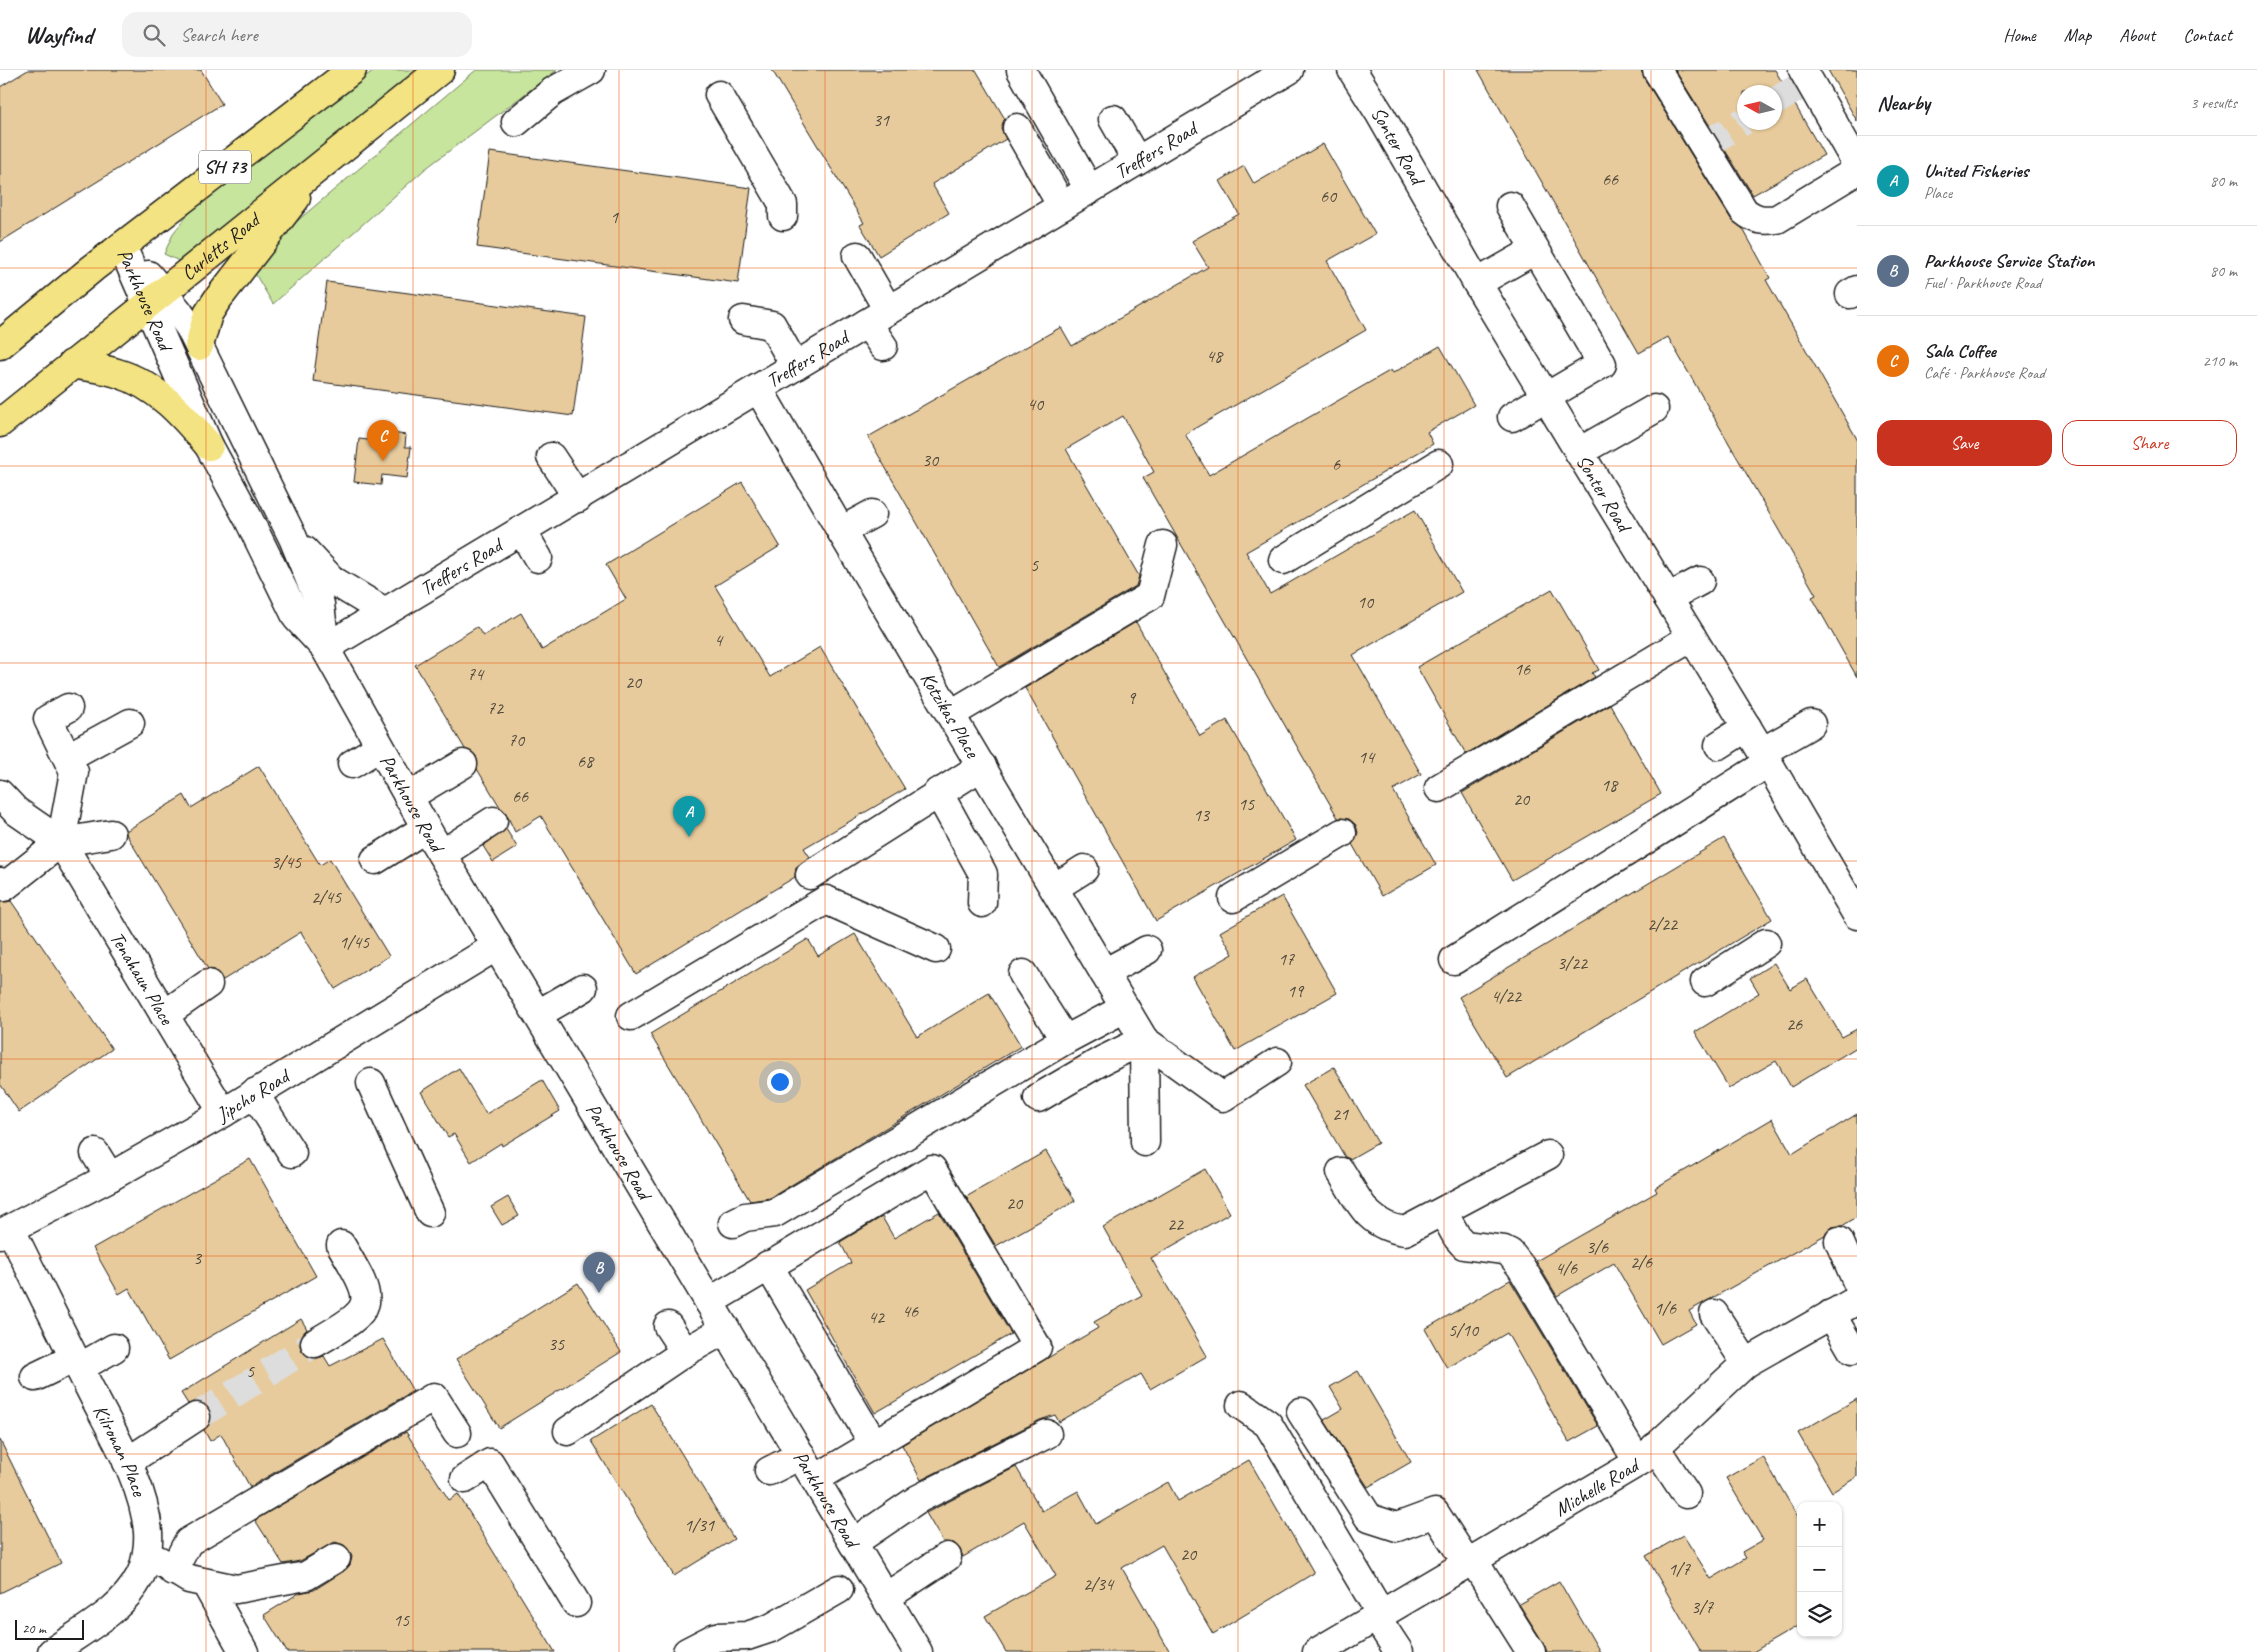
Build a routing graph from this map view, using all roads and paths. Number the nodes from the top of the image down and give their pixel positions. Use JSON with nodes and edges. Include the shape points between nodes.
{"nodes":[{"id":1,"x":352,"y":70,"type":"edge"},
{"id":2,"x":440,"y":70,"type":"edge"},
{"id":3,"x":591,"y":70,"type":"edge"},
{"id":4,"x":1021,"y":70,"type":"edge"},
{"id":5,"x":1289,"y":70,"type":"edge"},
{"id":6,"x":1352,"y":70,"type":"edge"},
{"id":7,"x":1657,"y":70,"type":"edge"},
{"id":8,"x":1803,"y":70,"type":"edge"},
{"id":9,"x":1824,"y":70,"type":"edge"},
{"id":10,"x":719,"y":95,"type":"dead end"},
{"id":11,"x":1112,"y":119,"type":"dead end"},
{"id":12,"x":516,"y":122,"type":"dead end"},
{"id":13,"x":1857,"y":127,"type":"edge"},
{"id":14,"x":1017,"y":128,"type":"dead end"},
{"id":15,"x":1137,"y":161,"type":"junction"},
{"id":16,"x":321,"y":165,"type":"junction"},
{"id":17,"x":1089,"y":189,"type":"junction"},
{"id":18,"x":1062,"y":206,"type":"junction"},
{"id":19,"x":1510,"y":206,"type":"dead end"},
{"id":20,"x":783,"y":216,"type":"dead end"},
{"id":21,"x":122,"y":246,"type":"junction"},
{"id":22,"x":1535,"y":250,"type":"junction"},
{"id":23,"x":857,"y":256,"type":"dead end"},
{"id":24,"x":1477,"y":284,"type":"junction"},
{"id":25,"x":155,"y":298,"type":"junction"},
{"id":26,"x":878,"y":316,"type":"junction"},
{"id":27,"x":743,"y":320,"type":"dead end"},
{"id":28,"x":0,"y":345,"type":"edge"},
{"id":29,"x":199,"y":346,"type":"junction"},
{"id":30,"x":883,"y":346,"type":"dead end"},
{"id":31,"x":72,"y":364,"type":"junction"},
{"id":32,"x":795,"y":366,"type":"junction"},
{"id":33,"x":758,"y":388,"type":"junction"},
{"id":34,"x":1546,"y":398,"type":"junction"},
{"id":35,"x":1654,"y":409,"type":"dead end"},
{"id":36,"x":1512,"y":417,"type":"dead end"},
{"id":37,"x":0,"y":423,"type":"edge"},
{"id":38,"x":209,"y":446,"type":"junction"},
{"id":39,"x":1579,"y":452,"type":"junction"},
{"id":40,"x":551,"y":457,"type":"dead end"},
{"id":41,"x":1439,"y":464,"type":"dead end"},
{"id":42,"x":578,"y":498,"type":"junction"},
{"id":43,"x":872,"y":514,"type":"dead end"},
{"id":44,"x":522,"y":531,"type":"junction"},
{"id":45,"x":841,"y":531,"type":"junction"},
{"id":46,"x":293,"y":538,"type":"junction"},
{"id":47,"x":1164,"y":545,"type":"dead end"},
{"id":48,"x":538,"y":558,"type":"dead end"},
{"id":49,"x":1283,"y":560,"type":"dead end"},
{"id":50,"x":1700,"y":581,"type":"dead end"},
{"id":51,"x":1668,"y":598,"type":"junction"},
{"id":52,"x":385,"y":612,"type":"junction"},
{"id":53,"x":1692,"y":638,"type":"junction"},
{"id":54,"x":325,"y":648,"type":"junction"},
{"id":55,"x":68,"y":708,"type":"dead end"},
{"id":56,"x":951,"y":714,"type":"junction"},
{"id":57,"x":130,"y":723,"type":"dead end"},
{"id":58,"x":1811,"y":724,"type":"dead end"},
{"id":59,"x":1747,"y":728,"type":"junction"},
{"id":60,"x":1719,"y":745,"type":"dead end"},
{"id":61,"x":379,"y":747,"type":"junction"},
{"id":62,"x":68,"y":757,"type":"junction"},
{"id":63,"x":1765,"y":758,"type":"junction"},
{"id":64,"x":352,"y":764,"type":"dead end"},
{"id":65,"x":463,"y":764,"type":"dead end"},
{"id":66,"x":982,"y":766,"type":"junction"},
{"id":67,"x":1439,"y":788,"type":"dead end"},
{"id":68,"x":938,"y":792,"type":"junction"},
{"id":69,"x":0,"y":794,"type":"edge"},
{"id":70,"x":408,"y":797,"type":"junction"},
{"id":71,"x":493,"y":821,"type":"dead end"},
{"id":72,"x":426,"y":828,"type":"junction"},
{"id":73,"x":1342,"y":833,"type":"dead end"},
{"id":74,"x":111,"y":834,"type":"dead end"},
{"id":75,"x":61,"y":842,"type":"junction"},
{"id":76,"x":442,"y":854,"type":"junction"},
{"id":77,"x":375,"y":860,"type":"dead end"},
{"id":78,"x":1084,"y":869,"type":"dead end"},
{"id":79,"x":810,"y":875,"type":"dead end"},
{"id":80,"x":1,"y":886,"type":"edge"},
{"id":81,"x":1054,"y":888,"type":"junction"},
{"id":82,"x":1233,"y":898,"type":"dead end"},
{"id":83,"x":982,"y":903,"type":"dead end"},
{"id":84,"x":1857,"y":915,"type":"edge"},
{"id":85,"x":1766,"y":943,"type":"dead end"},
{"id":86,"x":497,"y":946,"type":"junction"},
{"id":87,"x":936,"y":949,"type":"dead end"},
{"id":88,"x":1147,"y":950,"type":"dead end"},
{"id":89,"x":1454,"y":960,"type":"dead end"},
{"id":90,"x":1104,"y":973,"type":"junction"},
{"id":91,"x":1023,"y":974,"type":"dead end"},
{"id":92,"x":1705,"y":982,"type":"dead end"},
{"id":93,"x":208,"y":984,"type":"dead end"},
{"id":94,"x":584,"y":988,"type":"dead end"},
{"id":95,"x":1125,"y":1008,"type":"junction"},
{"id":96,"x":538,"y":1014,"type":"junction"},
{"id":97,"x":164,"y":1016,"type":"junction"},
{"id":98,"x":631,"y":1016,"type":"dead end"},
{"id":99,"x":1065,"y":1040,"type":"junction"},
{"id":100,"x":1144,"y":1040,"type":"junction"},
{"id":101,"x":1277,"y":1062,"type":"dead end"},
{"id":102,"x":371,"y":1083,"type":"dead end"},
{"id":103,"x":254,"y":1093,"type":"junction"},
{"id":104,"x":1038,"y":1098,"type":"dead end"},
{"id":105,"x":223,"y":1113,"type":"junction"},
{"id":106,"x":1145,"y":1142,"type":"dead end"},
{"id":107,"x":292,"y":1153,"type":"dead end"},
{"id":108,"x":95,"y":1154,"type":"dead end"},
{"id":109,"x":1548,"y":1155,"type":"dead end"},
{"id":110,"x":1340,"y":1172,"type":"dead end"},
{"id":111,"x":110,"y":1177,"type":"junction"},
{"id":112,"x":1443,"y":1212,"type":"junction"},
{"id":113,"x":430,"y":1213,"type":"dead end"},
{"id":114,"x":733,"y":1223,"type":"dead end"},
{"id":115,"x":5,"y":1232,"type":"edge"},
{"id":116,"x":1839,"y":1241,"type":"dead end"},
{"id":117,"x":341,"y":1245,"type":"dead end"},
{"id":118,"x":768,"y":1266,"type":"junction"},
{"id":119,"x":1857,"y":1282,"type":"edge"},
{"id":120,"x":1857,"y":1300,"type":"edge"},
{"id":121,"x":709,"y":1302,"type":"junction"},
{"id":122,"x":1714,"y":1314,"type":"dead end"},
{"id":123,"x":1831,"y":1314,"type":"junction"},
{"id":124,"x":668,"y":1326,"type":"dead end"},
{"id":125,"x":726,"y":1329,"type":"junction"},
{"id":126,"x":315,"y":1343,"type":"tunnel mouth"},
{"id":127,"x":114,"y":1348,"type":"dead end"},
{"id":128,"x":1852,"y":1350,"type":"dead end"},
{"id":129,"x":685,"y":1352,"type":"junction"},
{"id":130,"x":76,"y":1363,"type":"junction"},
{"id":131,"x":1746,"y":1363,"type":"junction"},
{"id":132,"x":36,"y":1377,"type":"dead end"},
{"id":133,"x":1241,"y":1405,"type":"dead end"},
{"id":134,"x":1301,"y":1412,"type":"dead end"},
{"id":135,"x":196,"y":1417,"type":"tunnel mouth"},
{"id":136,"x":568,"y":1431,"type":"dead end"},
{"id":137,"x":457,"y":1433,"type":"dead end"},
{"id":138,"x":1047,"y":1434,"type":"dead end"},
{"id":139,"x":874,"y":1444,"type":"junction"},
{"id":140,"x":801,"y":1455,"type":"junction"},
{"id":141,"x":1647,"y":1455,"type":"junction"},
{"id":142,"x":127,"y":1462,"type":"junction"},
{"id":143,"x":769,"y":1471,"type":"dead end"},
{"id":144,"x":465,"y":1479,"type":"dead end"},
{"id":145,"x":815,"y":1479,"type":"junction"},
{"id":146,"x":1686,"y":1494,"type":"dead end"},
{"id":147,"x":853,"y":1543,"type":"junction"},
{"id":148,"x":147,"y":1552,"type":"junction"},
{"id":149,"x":947,"y":1557,"type":"dead end"},
{"id":150,"x":336,"y":1558,"type":"dead end"},
{"id":151,"x":1470,"y":1562,"type":"junction"},
{"id":152,"x":173,"y":1571,"type":"junction"},
{"id":153,"x":206,"y":1584,"type":"junction"},
{"id":154,"x":886,"y":1597,"type":"junction"},
{"id":155,"x":576,"y":1603,"type":"dead end"},
{"id":156,"x":1379,"y":1615,"type":"junction"},
{"id":157,"x":54,"y":1652,"type":"edge"},
{"id":158,"x":244,"y":1652,"type":"edge"},
{"id":159,"x":686,"y":1652,"type":"edge"},
{"id":160,"x":756,"y":1652,"type":"edge"},
{"id":161,"x":918,"y":1652,"type":"edge"},
{"id":162,"x":1317,"y":1652,"type":"edge"},
{"id":163,"x":1399,"y":1652,"type":"edge"},
{"id":164,"x":1531,"y":1652,"type":"edge"}],
"edges":[{"from":1,"to":21,"type":"highway","number":"SH 73"},
{"from":2,"to":16,"type":"highway","name":"Curletts Road","number":"SH 73"},
{"from":3,"to":12,"type":"street","via":[[552,92]]},
{"from":4,"to":17,"type":"street"},
{"from":5,"to":15,"type":"street","name":"Treffers Road"},
{"from":6,"to":24,"type":"street","name":"Sonter Road"},
{"from":7,"to":8,"type":"street","via":[[1744,211],[1765,221],[1777,219],[1848,176],[1855,168],[1854,159]]},
{"from":9,"to":13,"type":"street"},
{"from":10,"to":20,"type":"street","via":[[783,204]]},
{"from":11,"to":15,"type":"street"},
{"from":14,"to":18,"type":"street"},
{"from":15,"to":17,"type":"street","name":"Treffers Road"},
{"from":16,"to":25,"type":"highway","name":"Curletts Road","number":"SH 73"},
{"from":16,"to":29,"type":"highway","via":[[217,300],[208,314]]},
{"from":17,"to":18,"type":"street","name":"Treffers Road"},
{"from":18,"to":26,"type":"street","name":"Treffers Road"},
{"from":19,"to":22,"type":"street"},
{"from":21,"to":25,"type":"street","name":"Parkhouse Road"},
{"from":21,"to":28,"type":"highway","number":"SH 73"},
{"from":22,"to":24,"type":"street"},
{"from":22,"to":34,"type":"street","via":[[1602,364]]},
{"from":23,"to":26,"type":"street"},
{"from":24,"to":34,"type":"street","name":"Sonter Road"},
{"from":25,"to":29,"type":"street","name":"Parkhouse Road","via":[[178,310]]},
{"from":25,"to":31,"type":"highway","name":"Curletts Road","number":"SH 73"},
{"from":25,"to":38,"type":"street","name":"Parkhouse Road"},
{"from":26,"to":30,"type":"street"},
{"from":26,"to":32,"type":"street","name":"Treffers Road"},
{"from":27,"to":32,"type":"street","via":[[773,315]]},
{"from":29,"to":46,"type":"street","name":"Parkhouse Road"},
{"from":31,"to":37,"type":"highway","name":"Curletts Road","number":"SH 73"},
{"from":31,"to":38,"type":"highway","via":[[117,372],[147,386],[179,410]]},
{"from":32,"to":33,"type":"street","name":"Treffers Road"},
{"from":33,"to":42,"type":"street","name":"Treffers Road"},
{"from":33,"to":45,"type":"street","name":"Kotzikas Place"},
{"from":34,"to":36,"type":"street"},
{"from":34,"to":39,"type":"street","name":"Sonter Road"},
{"from":35,"to":39,"type":"street"},
{"from":38,"to":54,"type":"street","name":"Parkhouse Road","via":[[297,618]]},
{"from":39,"to":51,"type":"street","name":"Sonter Road"},
{"from":40,"to":42,"type":"street"},
{"from":41,"to":49,"type":"street"},
{"from":42,"to":44,"type":"street","name":"Treffers Road"},
{"from":43,"to":45,"type":"street"},
{"from":44,"to":48,"type":"street"},
{"from":44,"to":52,"type":"street","name":"Treffers Road"},
{"from":45,"to":56,"type":"street","name":"Kotzikas Place"},
{"from":46,"to":52,"type":"street","via":[[332,580]]},
{"from":46,"to":54,"type":"street","name":"Parkhouse Road","via":[[320,604]]},
{"from":47,"to":56,"type":"street","via":[[1150,596]]},
{"from":50,"to":51,"type":"street"},
{"from":51,"to":53,"type":"street","name":"Sonter Road"},
{"from":52,"to":54,"type":"street","name":"Treffers Road"},
{"from":53,"to":59,"type":"street","name":"Sonter Road"},
{"from":53,"to":67,"type":"street"},
{"from":54,"to":61,"type":"street","name":"Parkhouse Road"},
{"from":55,"to":62,"type":"street","via":[[48,719]]},
{"from":56,"to":66,"type":"street","name":"Kotzikas Place"},
{"from":57,"to":62,"type":"street"},
{"from":58,"to":63,"type":"street"},
{"from":59,"to":60,"type":"street"},
{"from":59,"to":63,"type":"street","name":"Sonter Road"},
{"from":61,"to":64,"type":"street"},
{"from":61,"to":70,"type":"street","name":"Parkhouse Road"},
{"from":62,"to":75,"type":"street","via":[[74,772]]},
{"from":63,"to":84,"type":"street","name":"Sonter Road"},
{"from":63,"to":89,"type":"street"},
{"from":65,"to":70,"type":"street"},
{"from":66,"to":68,"type":"street"},
{"from":66,"to":81,"type":"street","name":"Kotzikas Place"},
{"from":68,"to":79,"type":"street"},
{"from":68,"to":83,"type":"street","via":[[983,874]]},
{"from":69,"to":75,"type":"street","via":[[16,811]]},
{"from":70,"to":72,"type":"street","name":"Parkhouse Road"},
{"from":71,"to":76,"type":"street"},
{"from":72,"to":76,"type":"street","name":"Parkhouse Road"},
{"from":72,"to":77,"type":"street"},
{"from":73,"to":82,"type":"street"},
{"from":74,"to":75,"type":"street"},
{"from":75,"to":80,"type":"street"},
{"from":75,"to":97,"type":"street","name":"Tenahaun Place"},
{"from":76,"to":86,"type":"street","name":"Parkhouse Road"},
{"from":78,"to":81,"type":"street"},
{"from":81,"to":90,"type":"street","name":"Kotzikas Place"},
{"from":85,"to":92,"type":"street"},
{"from":86,"to":96,"type":"street","name":"Parkhouse Road"},
{"from":86,"to":103,"type":"street","name":"Jipcho Road"},
{"from":87,"to":98,"type":"street","via":[[826,900]]},
{"from":88,"to":90,"type":"street"},
{"from":90,"to":95,"type":"street","name":"Kotzikas Place"},
{"from":91,"to":99,"type":"street"},
{"from":93,"to":97,"type":"street"},
{"from":94,"to":96,"type":"street"},
{"from":95,"to":99,"type":"street"},
{"from":95,"to":100,"type":"street","name":"Kotzikas Place"},
{"from":96,"to":121,"type":"street","name":"Parkhouse Road"},
{"from":97,"to":105,"type":"street","name":"Tenahaun Place"},
{"from":99,"to":114,"type":"street","via":[[774,1213],[745,1217]]},
{"from":100,"to":101,"type":"street","via":[[1223,1097]]},
{"from":100,"to":104,"type":"street"},
{"from":100,"to":106,"type":"street"},
{"from":102,"to":113,"type":"street"},
{"from":103,"to":105,"type":"street","name":"Jipcho Road"},
{"from":103,"to":107,"type":"street"},
{"from":105,"to":111,"type":"street","name":"Jipcho Road"},
{"from":108,"to":111,"type":"street"},
{"from":109,"to":112,"type":"street"},
{"from":110,"to":112,"type":"street","via":[[1372,1220],[1391,1229],[1405,1231]]},
{"from":111,"to":115,"type":"street","name":"Jipcho Road"},
{"from":112,"to":141,"type":"street","via":[[1464,1245],[1510,1253]]},
{"from":115,"to":130,"type":"street","name":"Kilronan Place"},
{"from":116,"to":119,"type":"street"},
{"from":117,"to":126,"type":"street","via":[[362,1281],[366,1292],[365,1304],[356,1318]]},
{"from":118,"to":121,"type":"street"},
{"from":118,"to":139,"type":"street"},
{"from":118,"to":139,"type":"street","via":[[932,1169],[1037,1347]]},
{"from":120,"to":123,"type":"street","name":"Michelle Road"},
{"from":121,"to":125,"type":"street","name":"Parkhouse Road"},
{"from":122,"to":131,"type":"street"},
{"from":123,"to":128,"type":"street"},
{"from":123,"to":131,"type":"street","name":"Michelle Road"},
{"from":124,"to":129,"type":"street"},
{"from":125,"to":129,"type":"street"},
{"from":125,"to":140,"type":"street","name":"Parkhouse Road"},
{"from":127,"to":130,"type":"street"},
{"from":129,"to":136,"type":"street"},
{"from":130,"to":132,"type":"street"},
{"from":130,"to":142,"type":"street","name":"Kilronan Place"},
{"from":131,"to":141,"type":"street","name":"Michelle Road"},
{"from":133,"to":156,"type":"street","via":[[1268,1424]]},
{"from":134,"to":151,"type":"street","via":[[1369,1518],[1397,1527],[1435,1513]]},
{"from":135,"to":142,"type":"street"},
{"from":137,"to":152,"type":"street","via":[[434,1397],[188,1542]]},
{"from":138,"to":147,"type":"street","via":[[918,1499]]},
{"from":139,"to":145,"type":"street"},
{"from":140,"to":143,"type":"street"},
{"from":140,"to":145,"type":"street","name":"Parkhouse Road"},
{"from":141,"to":146,"type":"street"},
{"from":141,"to":151,"type":"street","name":"Michelle Road"},
{"from":142,"to":148,"type":"street","name":"Kilronan Place","via":[[144,1512]]},
{"from":144,"to":155,"type":"street","via":[[490,1463]]},
{"from":145,"to":147,"type":"street","name":"Parkhouse Road"},
{"from":147,"to":154,"type":"street","name":"Parkhouse Road"},
{"from":148,"to":152,"type":"street"},
{"from":148,"to":157,"type":"street","name":"Kilronan Place","via":[[140,1575],[128,1594],[111,1612]]},
{"from":149,"to":154,"type":"street"},
{"from":150,"to":153,"type":"street","via":[[306,1576],[242,1598]]},
{"from":151,"to":156,"type":"street","name":"Michelle Road"},
{"from":151,"to":164,"type":"street"},
{"from":152,"to":153,"type":"street"},
{"from":153,"to":158,"type":"street"},
{"from":154,"to":161,"type":"street","name":"Parkhouse Road"},
{"from":156,"to":162,"type":"street","name":"Michelle Road"},
{"from":156,"to":163,"type":"street"},
{"from":159,"to":160,"type":"street","via":[[716,1637],[747,1636],[771,1628],[843,1594]]}]}
